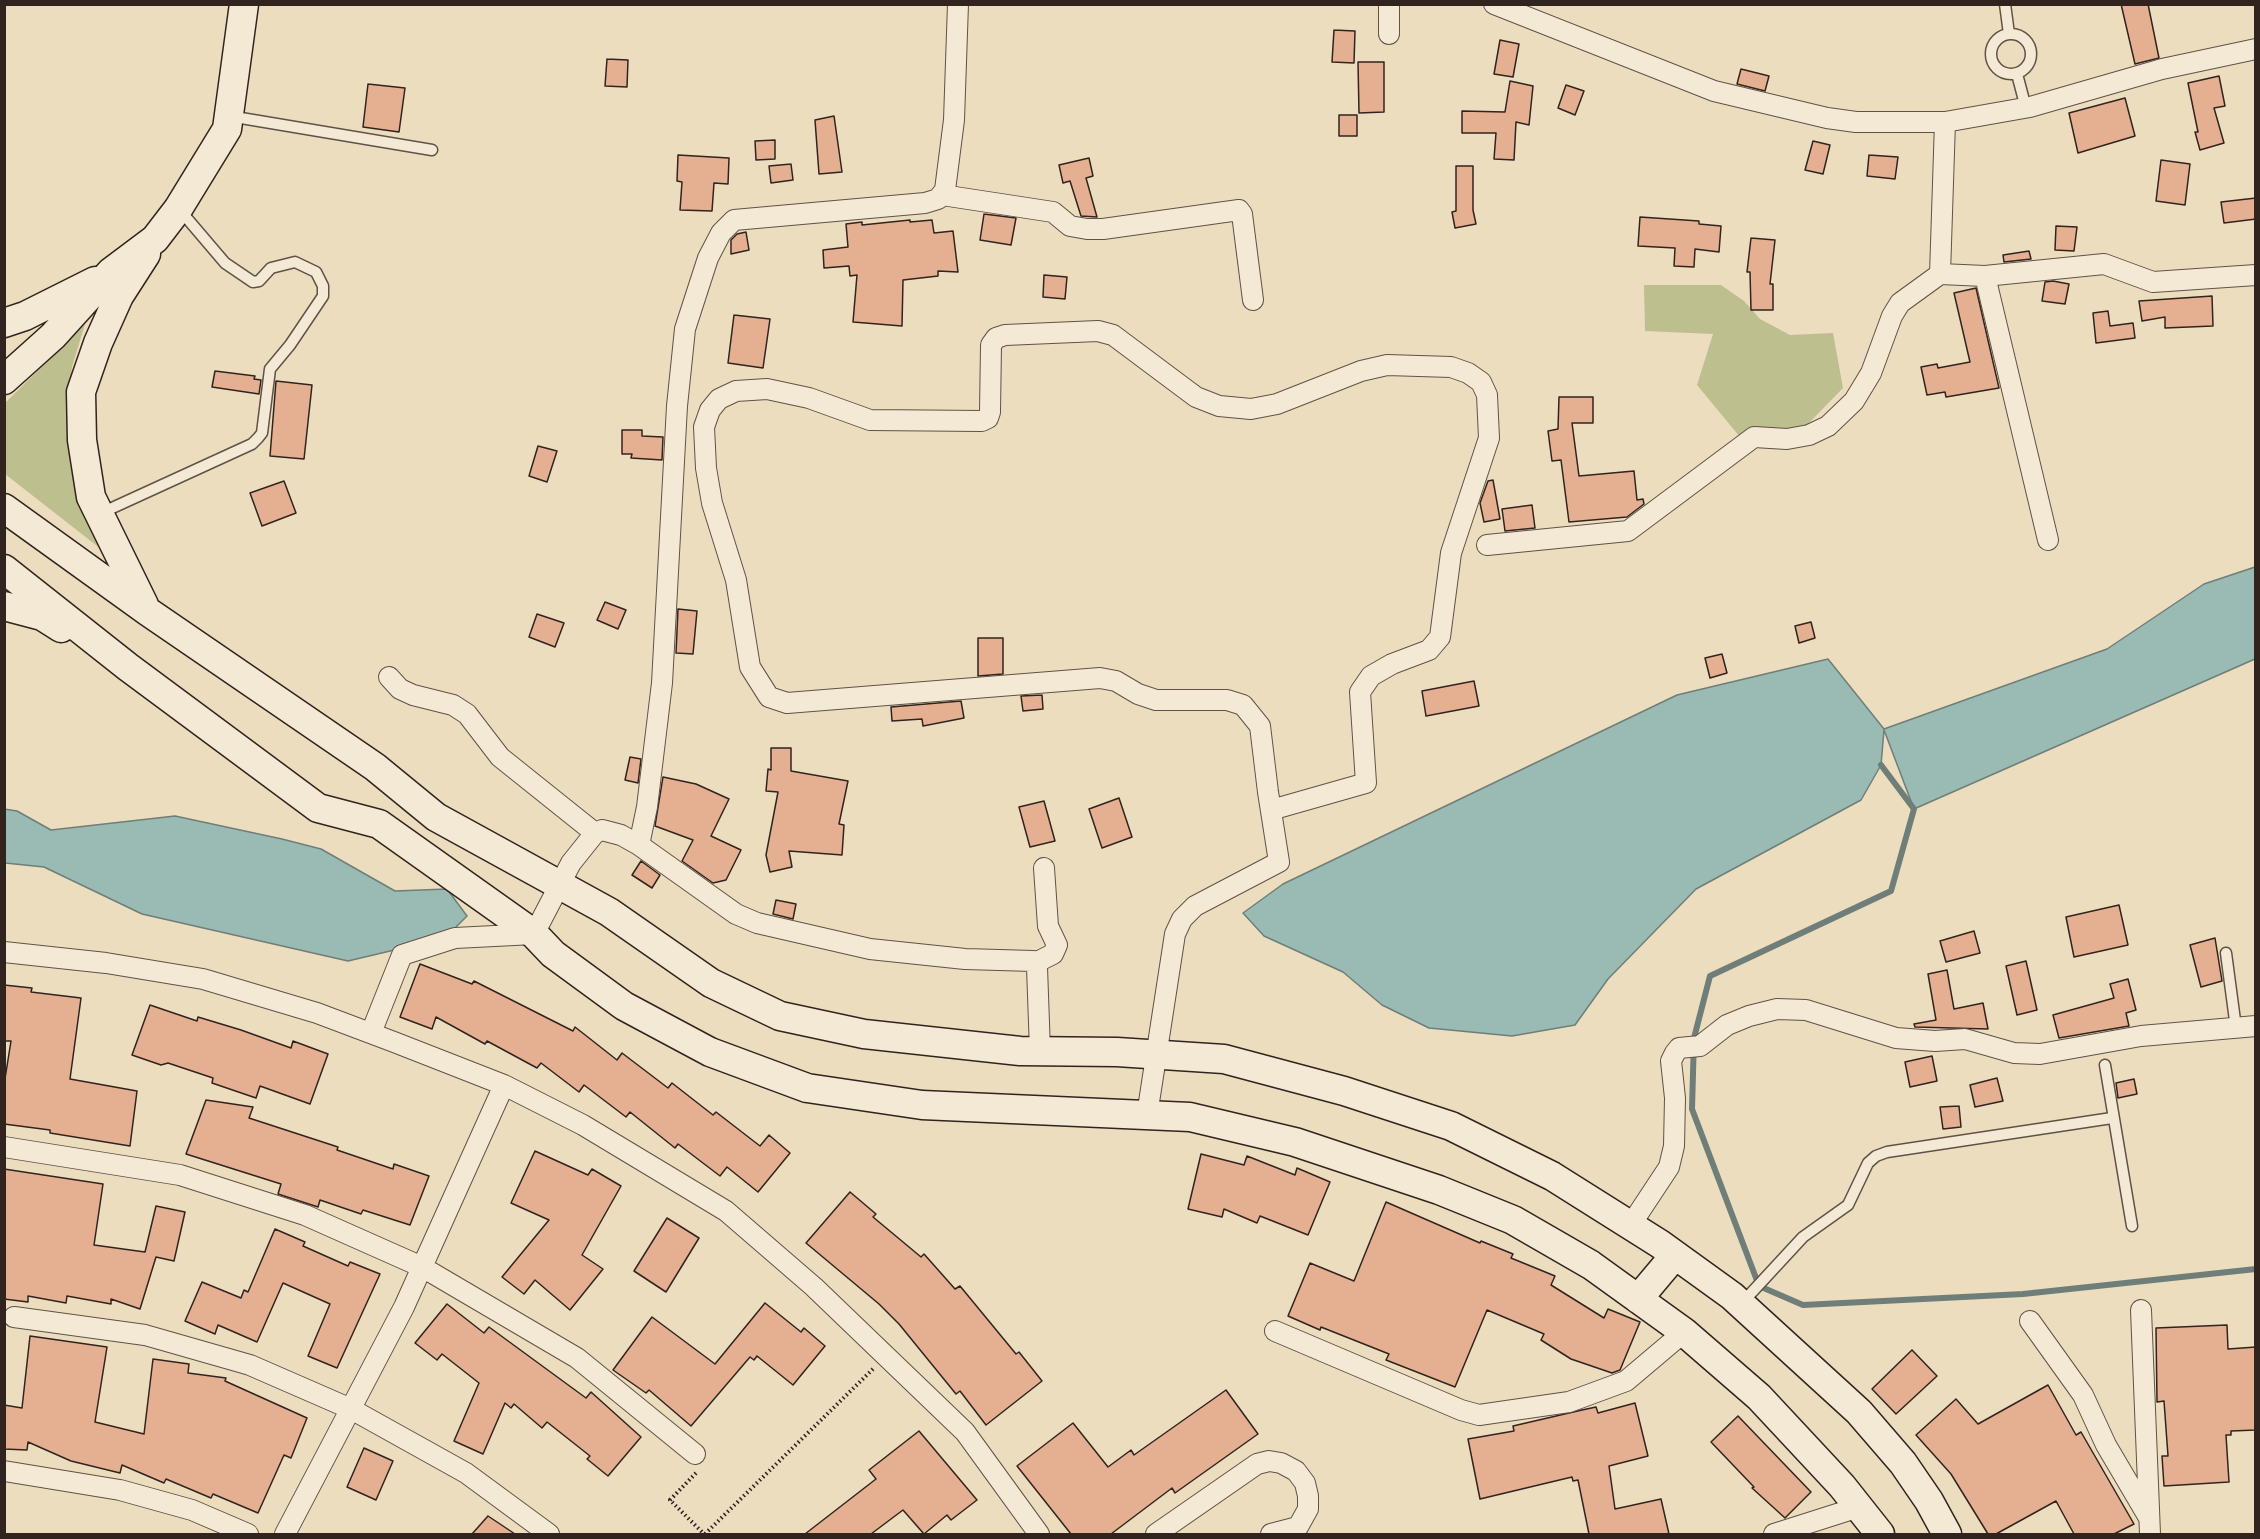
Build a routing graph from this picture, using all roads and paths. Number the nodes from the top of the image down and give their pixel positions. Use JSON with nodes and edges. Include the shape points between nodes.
{"nodes":[{"id":1,"x":244,"y":4,"type":"edge"},
{"id":2,"x":958,"y":4,"type":"edge"},
{"id":3,"x":1389,"y":4,"type":"edge"},
{"id":4,"x":1494,"y":4,"type":"edge"},
{"id":5,"x":2005,"y":4,"type":"edge"},
{"id":6,"x":1389,"y":34,"type":"dead end"},
{"id":7,"x":2009,"y":34,"type":"junction"},
{"id":8,"x":2256,"y":49,"type":"edge"},
{"id":9,"x":2017,"y":74,"type":"junction"},
{"id":10,"x":2026,"y":108,"type":"junction"},
{"id":11,"x":228,"y":116,"type":"junction"},
{"id":12,"x":1945,"y":122,"type":"junction"},
{"id":13,"x":432,"y":150,"type":"dead end"},
{"id":14,"x":942,"y":195,"type":"junction"},
{"id":15,"x":178,"y":209,"type":"junction"},
{"id":16,"x":155,"y":239,"type":"junction"},
{"id":17,"x":111,"y":272,"type":"junction"},
{"id":18,"x":1941,"y":274,"type":"junction"},
{"id":19,"x":2256,"y":275,"type":"edge"},
{"id":20,"x":1985,"y":276,"type":"junction"},
{"id":21,"x":1253,"y":300,"type":"dead end"},
{"id":22,"x":4,"y":323,"type":"edge"},
{"id":23,"x":4,"y":380,"type":"edge"},
{"id":24,"x":4,"y":508,"type":"edge"},
{"id":25,"x":99,"y":514,"type":"junction"},
{"id":26,"x":2048,"y":540,"type":"dead end"},
{"id":27,"x":1487,"y":545,"type":"dead end"},
{"id":28,"x":4,"y":569,"type":"edge"},
{"id":29,"x":4,"y":606,"type":"edge"},
{"id":30,"x":147,"y":611,"type":"junction"},
{"id":31,"x":128,"y":667,"type":"junction"},
{"id":32,"x":389,"y":677,"type":"dead end"},
{"id":33,"x":1271,"y":810,"type":"junction"},
{"id":34,"x":639,"y":844,"type":"junction"},
{"id":35,"x":577,"y":856,"type":"junction"},
{"id":36,"x":1044,"y":868,"type":"dead end"},
{"id":37,"x":534,"y":934,"type":"junction"},
{"id":38,"x":4,"y":952,"type":"edge"},
{"id":39,"x":2226,"y":953,"type":"dead end"},
{"id":40,"x":1035,"y":963,"type":"junction"},
{"id":41,"x":2246,"y":1027,"type":"edge"},
{"id":42,"x":371,"y":1033,"type":"junction"},
{"id":43,"x":1040,"y":1051,"type":"junction"},
{"id":44,"x":1156,"y":1054,"type":"junction"},
{"id":45,"x":2105,"y":1065,"type":"dead end"},
{"id":46,"x":504,"y":1085,"type":"junction"},
{"id":47,"x":1147,"y":1115,"type":"junction"},
{"id":48,"x":2112,"y":1118,"type":"junction"},
{"id":49,"x":4,"y":1147,"type":"edge"},
{"id":50,"x":1630,"y":1226,"type":"junction"},
{"id":51,"x":2132,"y":1226,"type":"dead end"},
{"id":52,"x":1675,"y":1255,"type":"junction"},
{"id":53,"x":422,"y":1267,"type":"junction"},
{"id":54,"x":1748,"y":1297,"type":"junction"},
{"id":55,"x":1638,"y":1299,"type":"junction"},
{"id":56,"x":2141,"y":1310,"type":"dead end"},
{"id":57,"x":14,"y":1317,"type":"dead end"},
{"id":58,"x":2030,"y":1321,"type":"dead end"},
{"id":59,"x":1275,"y":1331,"type":"dead end"},
{"id":60,"x":1684,"y":1332,"type":"junction"},
{"id":61,"x":885,"y":1357,"type":"junction"},
{"id":62,"x":351,"y":1409,"type":"junction"},
{"id":63,"x":695,"y":1455,"type":"joint"},
{"id":64,"x":4,"y":1471,"type":"edge"},
{"id":65,"x":1859,"y":1507,"type":"junction"},
{"id":66,"x":2150,"y":1526,"type":"edge"},
{"id":67,"x":248,"y":1534,"type":"edge"},
{"id":68,"x":285,"y":1534,"type":"edge"},
{"id":69,"x":549,"y":1534,"type":"edge"},
{"id":70,"x":705,"y":1534,"type":"edge"},
{"id":71,"x":1039,"y":1534,"type":"edge"},
{"id":72,"x":1156,"y":1534,"type":"edge"},
{"id":73,"x":1271,"y":1534,"type":"edge"},
{"id":74,"x":1774,"y":1534,"type":"edge"},
{"id":75,"x":1880,"y":1534,"type":"edge"},
{"id":76,"x":1947,"y":1534,"type":"edge"}],
"edges":[{"from":1,"to":11,"type":"street"},
{"from":2,"to":14,"type":"street","via":[[954,120]]},
{"from":3,"to":6,"type":"street"},
{"from":4,"to":12,"type":"street","via":[[1714,90],[1827,118],[1856,122]]},
{"from":5,"to":7,"type":"lane"},
{"from":7,"to":9,"type":"lane","via":[[2022,37],[2031,47],[2028,66]]},
{"from":7,"to":9,"type":"lane","via":[[1997,40],[1991,58],[1998,69]]},
{"from":8,"to":10,"type":"street","via":[[2162,69]]},
{"from":9,"to":10,"type":"lane"},
{"from":10,"to":12,"type":"street"},
{"from":11,"to":13,"type":"lane"},
{"from":11,"to":15,"type":"street","via":[[227,129]]},
{"from":12,"to":18,"type":"street"},
{"from":14,"to":21,"type":"street","via":[[1053,212],[1070,226],[1087,229],[1239,210]]},
{"from":14,"to":34,"type":"street","via":[[925,203],[734,220],[721,233],[708,258],[685,329],[660,702]]},
{"from":15,"to":16,"type":"street"},
{"from":15,"to":25,"type":"lane","via":[[225,263],[253,282],[271,268],[295,262],[316,272],[323,296],[270,369],[262,433],[252,444]]},
{"from":16,"to":17,"type":"street"},
{"from":16,"to":25,"type":"street","via":[[119,296],[81,392],[82,440],[92,497]]},
{"from":17,"to":22,"type":"street"},
{"from":17,"to":23,"type":"street","via":[[53,336]]},
{"from":18,"to":20,"type":"street"},
{"from":18,"to":27,"type":"street","via":[[1900,303],[1871,373],[1854,401],[1828,426],[1787,439],[1754,437],[1628,531]]},
{"from":19,"to":20,"type":"street","via":[[2153,282],[2104,264]]},
{"from":20,"to":26,"type":"street"},
{"from":24,"to":30,"type":"street"},
{"from":25,"to":30,"type":"street"},
{"from":28,"to":31,"type":"street"},
{"from":29,"to":31,"type":"street","via":[[42,616]]},
{"from":30,"to":35,"type":"street","via":[[375,767],[436,817],[478,843]]},
{"from":31,"to":37,"type":"street","via":[[318,808],[379,825]]},
{"from":32,"to":35,"type":"street","via":[[400,689],[453,705],[467,714]]},
{"from":33,"to":33,"type":"street","via":[[1260,726],[1243,705],[1227,700],[1156,700],[1116,681],[1100,678],[788,703],[769,697],[750,667],[736,580],[712,503],[704,427],[710,410],[719,399],[736,391],[767,389],[809,398],[870,420],[982,421],[990,412],[992,345],[996,338],[1005,335],[1098,331],[1113,335],[1196,397],[1219,406],[1251,409],[1304,396],[1361,371],[1387,365],[1451,367],[1474,377],[1487,395],[1489,438],[1451,553],[1440,637],[1429,650],[1371,676],[1360,692],[1366,783]]},
{"from":33,"to":44,"type":"street","via":[[1279,862],[1195,906],[1174,934]]},
{"from":34,"to":35,"type":"street","via":[[608,830]]},
{"from":34,"to":40,"type":"street","via":[[736,914],[757,923],[870,949]]},
{"from":35,"to":37,"type":"street"},
{"from":35,"to":43,"type":"street","via":[[609,912],[711,983],[780,1016],[864,1034]]},
{"from":36,"to":40,"type":"street","via":[[1048,926],[1057,945],[1053,954]]},
{"from":37,"to":42,"type":"street","via":[[456,938],[402,955]]},
{"from":37,"to":47,"type":"street","via":[[553,954],[624,1006],[710,1052],[807,1088],[922,1105]]},
{"from":38,"to":42,"type":"street","via":[[203,979]]},
{"from":39,"to":41,"type":"lane"},
{"from":40,"to":43,"type":"street"},
{"from":41,"to":50,"type":"street","via":[[2141,1036],[2040,1054],[2013,1053],[1965,1039],[1896,1038],[1806,1010],[1777,1009],[1749,1016],[1727,1025],[1700,1046],[1679,1048],[1671,1061],[1675,1098],[1674,1146],[1669,1167]]},
{"from":42,"to":46,"type":"street"},
{"from":43,"to":44,"type":"street"},
{"from":44,"to":47,"type":"street"},
{"from":44,"to":50,"type":"street","via":[[1224,1059],[1344,1091],[1451,1126],[1552,1176]]},
{"from":45,"to":48,"type":"lane"},
{"from":46,"to":53,"type":"street"},
{"from":46,"to":61,"type":"street","via":[[583,1125],[726,1211],[814,1287]]},
{"from":47,"to":55,"type":"street","via":[[1190,1117],[1295,1142],[1439,1190],[1513,1220],[1591,1265]]},
{"from":48,"to":51,"type":"lane"},
{"from":48,"to":54,"type":"lane","via":[[1876,1156],[1868,1163],[1848,1204],[1803,1237]]},
{"from":49,"to":53,"type":"street","via":[[180,1175],[305,1215]]},
{"from":50,"to":52,"type":"street"},
{"from":52,"to":54,"type":"street"},
{"from":52,"to":55,"type":"street"},
{"from":53,"to":62,"type":"street"},
{"from":53,"to":63,"type":"street","via":[[577,1358]]},
{"from":54,"to":76,"type":"street","via":[[1903,1463]]},
{"from":55,"to":60,"type":"street"},
{"from":56,"to":66,"type":"street"},
{"from":57,"to":62,"type":"street","via":[[146,1335],[250,1365]]},
{"from":58,"to":66,"type":"street","via":[[2083,1395]]},
{"from":59,"to":60,"type":"street","via":[[1479,1415],[1569,1402],[1626,1381]]},
{"from":60,"to":65,"type":"street","via":[[1759,1396]]},
{"from":61,"to":70,"type":"path"},
{"from":61,"to":71,"type":"street","via":[[964,1432]]},
{"from":62,"to":68,"type":"street"},
{"from":62,"to":69,"type":"street","via":[[466,1473]]},
{"from":63,"to":70,"type":"path","via":[[699,1470],[670,1500]]},
{"from":64,"to":67,"type":"street","via":[[120,1490],[192,1510]]},
{"from":65,"to":74,"type":"street"},
{"from":65,"to":75,"type":"street"},
{"from":72,"to":73,"type":"street","via":[[1257,1464],[1269,1461],[1296,1471],[1308,1496],[1308,1509],[1298,1527]]}]}
